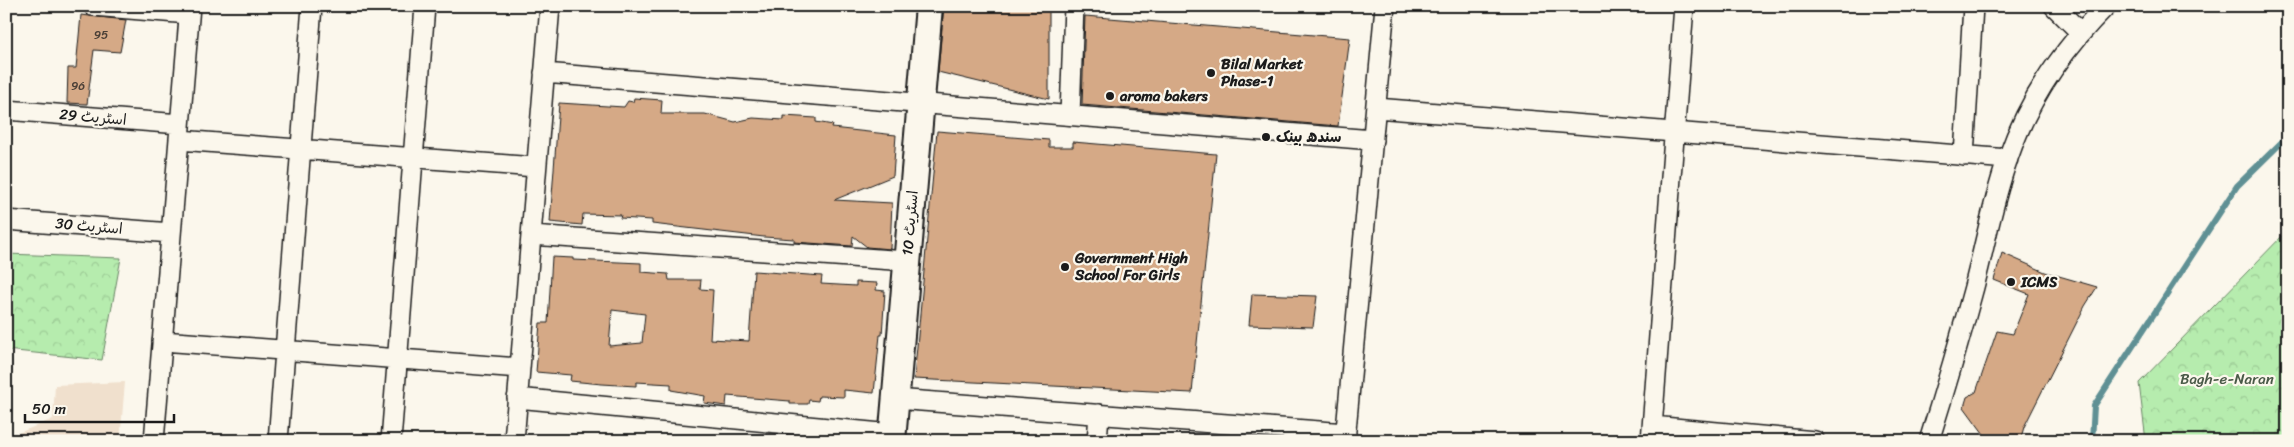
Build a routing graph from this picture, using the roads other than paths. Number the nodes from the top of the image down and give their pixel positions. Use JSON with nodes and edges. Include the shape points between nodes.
{"nodes":[{"id":1,"x":93,"y":6,"type":"edge"},
{"id":2,"x":312,"y":6,"type":"edge"},
{"id":3,"x":425,"y":6,"type":"edge"},
{"id":4,"x":550,"y":6,"type":"edge"},
{"id":5,"x":929,"y":6,"type":"edge"},
{"id":6,"x":1074,"y":6,"type":"edge"},
{"id":7,"x":1385,"y":6,"type":"edge"},
{"id":8,"x":1684,"y":6,"type":"edge"},
{"id":9,"x":1974,"y":6,"type":"edge"},
{"id":10,"x":2054,"y":6,"type":"edge"},
{"id":11,"x":2106,"y":6,"type":"edge"},
{"id":12,"x":190,"y":10,"type":"edge"},
{"id":13,"x":2080,"y":32,"type":"junction"},
{"id":14,"x":544,"y":73,"type":"junction"},
{"id":15,"x":921,"y":103,"type":"junction"},
{"id":16,"x":1376,"y":108,"type":"junction"},
{"id":17,"x":6,"y":110,"type":"edge"},
{"id":18,"x":1070,"y":116,"type":"junction"},
{"id":19,"x":180,"y":132,"type":"junction"},
{"id":20,"x":1675,"y":133,"type":"junction"},
{"id":21,"x":1372,"y":140,"type":"junction"},
{"id":22,"x":300,"y":149,"type":"junction"},
{"id":23,"x":1964,"y":156,"type":"junction"},
{"id":24,"x":413,"y":158,"type":"junction"},
{"id":25,"x":2008,"y":159,"type":"junction"},
{"id":26,"x":536,"y":167,"type":"junction"},
{"id":27,"x":6,"y":220,"type":"edge"},
{"id":28,"x":171,"y":233,"type":"junction"},
{"id":29,"x":531,"y":235,"type":"junction"},
{"id":30,"x":907,"y":261,"type":"junction"},
{"id":31,"x":162,"y":341,"type":"junction"},
{"id":32,"x":285,"y":350,"type":"junction"},
{"id":33,"x":398,"y":359,"type":"junction"},
{"id":34,"x":520,"y":368,"type":"junction"},
{"id":35,"x":517,"y":398,"type":"junction"},
{"id":36,"x":896,"y":399,"type":"junction"},
{"id":37,"x":1099,"y":414,"type":"junction"},
{"id":38,"x":1652,"y":434,"type":"edge"},
{"id":39,"x":892,"y":437,"type":"edge"},
{"id":40,"x":1345,"y":437,"type":"edge"},
{"id":41,"x":154,"y":441,"type":"edge"},
{"id":42,"x":278,"y":441,"type":"edge"},
{"id":43,"x":392,"y":441,"type":"edge"},
{"id":44,"x":514,"y":441,"type":"edge"},
{"id":45,"x":1097,"y":441,"type":"edge"},
{"id":46,"x":1815,"y":441,"type":"edge"},
{"id":47,"x":1929,"y":441,"type":"edge"}],
"edges":[{"from":1,"to":12,"type":"street"},
{"from":2,"to":22,"type":"street"},
{"from":3,"to":24,"type":"street"},
{"from":4,"to":14,"type":"street"},
{"from":5,"to":15,"type":"street","name":"اسٹریٹ 10"},
{"from":6,"to":18,"type":"street"},
{"from":7,"to":16,"type":"street"},
{"from":8,"to":20,"type":"street"},
{"from":9,"to":23,"type":"street"},
{"from":10,"to":13,"type":"street"},
{"from":11,"to":13,"type":"street"},
{"from":12,"to":19,"type":"street"},
{"from":13,"to":25,"type":"street","via":[[2046,77],[2023,120]]},
{"from":14,"to":15,"type":"street"},
{"from":14,"to":26,"type":"street"},
{"from":15,"to":18,"type":"street"},
{"from":15,"to":30,"type":"street","name":"اسٹریٹ 10"},
{"from":16,"to":20,"type":"street"},
{"from":16,"to":21,"type":"street"},
{"from":17,"to":19,"type":"street","name":"اسٹریٹ 29"},
{"from":18,"to":21,"type":"street"},
{"from":19,"to":22,"type":"street","name":"اسٹریٹ 29"},
{"from":19,"to":28,"type":"street"},
{"from":20,"to":23,"type":"street"},
{"from":20,"to":38,"type":"street"},
{"from":21,"to":40,"type":"street"},
{"from":22,"to":24,"type":"street","name":"اسٹریٹ 29"},
{"from":22,"to":32,"type":"street"},
{"from":23,"to":25,"type":"street"},
{"from":24,"to":26,"type":"street","name":"اسٹریٹ 29"},
{"from":24,"to":33,"type":"street"},
{"from":25,"to":47,"type":"street","via":[[1960,341]]},
{"from":26,"to":29,"type":"street"},
{"from":27,"to":28,"type":"street","name":"اسٹریٹ 30"},
{"from":28,"to":31,"type":"street"},
{"from":29,"to":30,"type":"street"},
{"from":29,"to":34,"type":"street"},
{"from":30,"to":36,"type":"street","name":"اسٹریٹ 10"},
{"from":31,"to":32,"type":"street"},
{"from":31,"to":41,"type":"street"},
{"from":32,"to":33,"type":"street"},
{"from":32,"to":42,"type":"street"},
{"from":33,"to":34,"type":"street"},
{"from":33,"to":43,"type":"street"},
{"from":34,"to":35,"type":"street"},
{"from":35,"to":39,"type":"street"},
{"from":35,"to":44,"type":"street"},
{"from":36,"to":37,"type":"street"},
{"from":36,"to":39,"type":"street","name":"اسٹریٹ 10"},
{"from":37,"to":40,"type":"street"},
{"from":37,"to":45,"type":"street"},
{"from":38,"to":46,"type":"street"}]}
